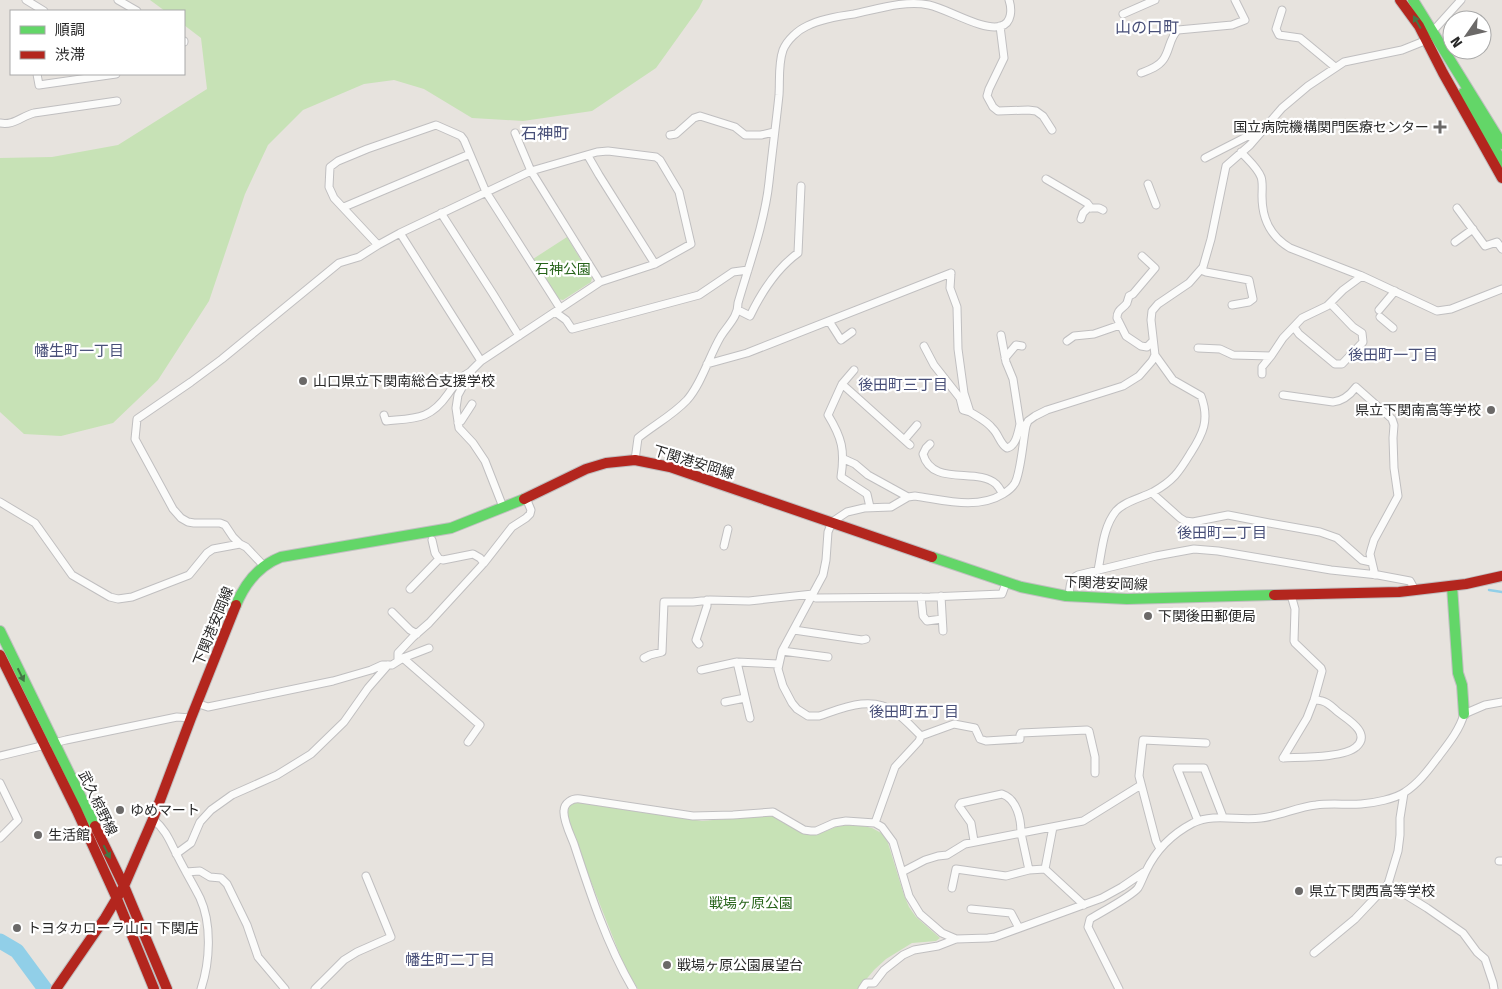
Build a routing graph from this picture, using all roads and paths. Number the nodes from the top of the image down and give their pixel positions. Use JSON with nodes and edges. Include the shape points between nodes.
{"nodes":[{"id":1,"x":26,"y":0,"type":"edge"},
{"id":2,"x":118,"y":0,"type":"edge"},
{"id":3,"x":1009,"y":0,"type":"edge"},
{"id":4,"x":1134,"y":0,"type":"edge"},
{"id":5,"x":1155,"y":0,"type":"edge"},
{"id":6,"x":1235,"y":0,"type":"edge"},
{"id":7,"x":1400,"y":0,"type":"edge"},
{"id":8,"x":1413,"y":0,"type":"edge"},
{"id":9,"x":1461,"y":0,"type":"edge"},
{"id":10,"x":125,"y":8,"type":"edge"},
{"id":11,"x":1136,"y":8,"type":"junction"},
{"id":12,"x":42,"y":10,"type":"edge"},
{"id":13,"x":1282,"y":10,"type":"dead end"},
{"id":14,"x":1123,"y":14,"type":"dead end"},
{"id":15,"x":1000,"y":26,"type":"junction"},
{"id":16,"x":1432,"y":39,"type":"junction"},
{"id":17,"x":1335,"y":67,"type":"junction"},
{"id":18,"x":1141,"y":73,"type":"dead end"},
{"id":19,"x":37,"y":75,"type":"edge"},
{"id":20,"x":109,"y":75,"type":"edge"},
{"id":21,"x":117,"y":101,"type":"dead end"},
{"id":22,"x":0,"y":123,"type":"edge"},
{"id":23,"x":1052,"y":130,"type":"dead end"},
{"id":24,"x":774,"y":132,"type":"junction"},
{"id":25,"x":1262,"y":132,"type":"junction"},
{"id":26,"x":515,"y":133,"type":"dead end"},
{"id":27,"x":670,"y":135,"type":"dead end"},
{"id":28,"x":1502,"y":144,"type":"edge"},
{"id":29,"x":1241,"y":152,"type":"junction"},
{"id":30,"x":470,"y":154,"type":"junction"},
{"id":31,"x":588,"y":156,"type":"junction"},
{"id":32,"x":1205,"y":158,"type":"dead end"},
{"id":33,"x":1502,"y":162,"type":"edge"},
{"id":34,"x":531,"y":171,"type":"junction"},
{"id":35,"x":1502,"y":178,"type":"edge"},
{"id":36,"x":1046,"y":179,"type":"dead end"},
{"id":37,"x":1148,"y":184,"type":"dead end"},
{"id":38,"x":801,"y":186,"type":"dead end"},
{"id":39,"x":486,"y":192,"type":"junction"},
{"id":40,"x":1156,"y":205,"type":"dead end"},
{"id":41,"x":344,"y":207,"type":"junction"},
{"id":42,"x":1091,"y":208,"type":"junction"},
{"id":43,"x":1457,"y":208,"type":"dead end"},
{"id":44,"x":1103,"y":210,"type":"dead end"},
{"id":45,"x":441,"y":213,"type":"junction"},
{"id":46,"x":1081,"y":219,"type":"dead end"},
{"id":47,"x":1473,"y":229,"type":"junction"},
{"id":48,"x":400,"y":233,"type":"junction"},
{"id":49,"x":1455,"y":242,"type":"dead end"},
{"id":50,"x":378,"y":245,"type":"junction"},
{"id":51,"x":1502,"y":249,"type":"edge"},
{"id":52,"x":1142,"y":256,"type":"dead end"},
{"id":53,"x":654,"y":264,"type":"junction"},
{"id":54,"x":748,"y":270,"type":"junction"},
{"id":55,"x":1201,"y":270,"type":"junction"},
{"id":56,"x":1362,"y":276,"type":"junction"},
{"id":57,"x":600,"y":282,"type":"junction"},
{"id":58,"x":1502,"y":288,"type":"edge"},
{"id":59,"x":1395,"y":291,"type":"junction"},
{"id":60,"x":1330,"y":303,"type":"junction"},
{"id":61,"x":1232,"y":305,"type":"dead end"},
{"id":62,"x":558,"y":310,"type":"junction"},
{"id":63,"x":738,"y":310,"type":"junction"},
{"id":64,"x":829,"y":321,"type":"junction"},
{"id":65,"x":1120,"y":325,"type":"junction"},
{"id":66,"x":1294,"y":327,"type":"junction"},
{"id":67,"x":1393,"y":328,"type":"dead end"},
{"id":68,"x":852,"y":332,"type":"dead end"},
{"id":69,"x":1001,"y":335,"type":"dead end"},
{"id":70,"x":519,"y":336,"type":"junction"},
{"id":71,"x":1067,"y":341,"type":"dead end"},
{"id":72,"x":1154,"y":341,"type":"junction"},
{"id":73,"x":924,"y":346,"type":"dead end"},
{"id":74,"x":1022,"y":346,"type":"dead end"},
{"id":75,"x":1198,"y":348,"type":"dead end"},
{"id":76,"x":1155,"y":355,"type":"junction"},
{"id":77,"x":1271,"y":356,"type":"junction"},
{"id":78,"x":1005,"y":358,"type":"junction"},
{"id":79,"x":481,"y":361,"type":"junction"},
{"id":80,"x":707,"y":364,"type":"junction"},
{"id":81,"x":854,"y":370,"type":"dead end"},
{"id":82,"x":471,"y":371,"type":"junction"},
{"id":83,"x":1262,"y":374,"type":"dead end"},
{"id":84,"x":842,"y":384,"type":"junction"},
{"id":85,"x":1283,"y":395,"type":"dead end"},
{"id":86,"x":472,"y":404,"type":"dead end"},
{"id":87,"x":970,"y":412,"type":"junction"},
{"id":88,"x":384,"y":415,"type":"dead end"},
{"id":89,"x":458,"y":423,"type":"junction"},
{"id":90,"x":917,"y":425,"type":"dead end"},
{"id":91,"x":1023,"y":425,"type":"junction"},
{"id":92,"x":930,"y":444,"type":"dead end"},
{"id":93,"x":844,"y":459,"type":"junction"},
{"id":94,"x":635,"y":460,"type":"junction"},
{"id":95,"x":1152,"y":493,"type":"junction"},
{"id":96,"x":1003,"y":494,"type":"junction"},
{"id":97,"x":908,"y":497,"type":"junction"},
{"id":98,"x":526,"y":498,"type":"junction"},
{"id":99,"x":0,"y":502,"type":"edge"},
{"id":100,"x":870,"y":507,"type":"junction"},
{"id":101,"x":503,"y":508,"type":"junction"},
{"id":102,"x":832,"y":522,"type":"junction"},
{"id":103,"x":728,"y":529,"type":"dead end"},
{"id":104,"x":432,"y":540,"type":"dead end"},
{"id":105,"x":240,"y":544,"type":"junction"},
{"id":106,"x":724,"y":546,"type":"dead end"},
{"id":107,"x":439,"y":559,"type":"junction"},
{"id":108,"x":1371,"y":562,"type":"junction"},
{"id":109,"x":484,"y":563,"type":"junction"},
{"id":110,"x":264,"y":565,"type":"junction"},
{"id":111,"x":1098,"y":570,"type":"junction"},
{"id":112,"x":1375,"y":575,"type":"junction"},
{"id":113,"x":1502,"y":576,"type":"edge"},
{"id":114,"x":1006,"y":583,"type":"junction"},
{"id":115,"x":1452,"y":586,"type":"junction"},
{"id":116,"x":410,"y":589,"type":"dead end"},
{"id":117,"x":1415,"y":590,"type":"junction"},
{"id":118,"x":812,"y":595,"type":"junction"},
{"id":119,"x":1291,"y":595,"type":"junction"},
{"id":120,"x":941,"y":596,"type":"junction"},
{"id":121,"x":921,"y":597,"type":"junction"},
{"id":122,"x":1069,"y":597,"type":"junction"},
{"id":123,"x":707,"y":600,"type":"junction"},
{"id":124,"x":392,"y":612,"type":"dead end"},
{"id":125,"x":942,"y":619,"type":"junction"},
{"id":126,"x":794,"y":630,"type":"junction"},
{"id":127,"x":944,"y":630,"type":"dead end"},
{"id":128,"x":0,"y":631,"type":"edge"},
{"id":129,"x":417,"y":634,"type":"junction"},
{"id":130,"x":866,"y":639,"type":"dead end"},
{"id":131,"x":699,"y":644,"type":"dead end"},
{"id":132,"x":429,"y":648,"type":"dead end"},
{"id":133,"x":782,"y":651,"type":"junction"},
{"id":134,"x":0,"y":655,"type":"edge"},
{"id":135,"x":828,"y":657,"type":"dead end"},
{"id":136,"x":644,"y":658,"type":"dead end"},
{"id":137,"x":400,"y":659,"type":"junction"},
{"id":138,"x":737,"y":662,"type":"junction"},
{"id":139,"x":778,"y":664,"type":"junction"},
{"id":140,"x":388,"y":665,"type":"junction"},
{"id":141,"x":701,"y":670,"type":"dead end"},
{"id":142,"x":745,"y":698,"type":"junction"},
{"id":143,"x":1314,"y":700,"type":"junction"},
{"id":144,"x":725,"y":702,"type":"dead end"},
{"id":145,"x":1502,"y":702,"type":"edge"},
{"id":146,"x":196,"y":703,"type":"junction"},
{"id":147,"x":1464,"y":714,"type":"junction"},
{"id":148,"x":191,"y":718,"type":"junction"},
{"id":149,"x":750,"y":718,"type":"dead end"},
{"id":150,"x":921,"y":736,"type":"junction"},
{"id":151,"x":468,"y":742,"type":"dead end"},
{"id":152,"x":1206,"y":743,"type":"dead end"},
{"id":153,"x":49,"y":744,"type":"junction"},
{"id":154,"x":0,"y":756,"type":"edge"},
{"id":155,"x":1095,"y":773,"type":"dead end"},
{"id":156,"x":0,"y":783,"type":"edge"},
{"id":157,"x":1142,"y":785,"type":"junction"},
{"id":158,"x":1404,"y":793,"type":"junction"},
{"id":159,"x":1224,"y":818,"type":"junction"},
{"id":160,"x":153,"y":819,"type":"junction"},
{"id":161,"x":1198,"y":821,"type":"junction"},
{"id":162,"x":875,"y":823,"type":"junction"},
{"id":163,"x":1053,"y":827,"type":"junction"},
{"id":164,"x":1021,"y":833,"type":"junction"},
{"id":165,"x":0,"y":838,"type":"edge"},
{"id":166,"x":974,"y":841,"type":"junction"},
{"id":167,"x":1160,"y":849,"type":"junction"},
{"id":168,"x":176,"y":854,"type":"junction"},
{"id":169,"x":1045,"y":869,"type":"junction"},
{"id":170,"x":1029,"y":870,"type":"junction"},
{"id":171,"x":1146,"y":870,"type":"junction"},
{"id":172,"x":186,"y":872,"type":"junction"},
{"id":173,"x":902,"y":872,"type":"junction"},
{"id":174,"x":366,"y":876,"type":"dead end"},
{"id":175,"x":1388,"y":884,"type":"junction"},
{"id":176,"x":124,"y":886,"type":"junction"},
{"id":177,"x":952,"y":888,"type":"dead end"},
{"id":178,"x":117,"y":899,"type":"junction"},
{"id":179,"x":1084,"y":905,"type":"junction"},
{"id":180,"x":970,"y":909,"type":"dead end"},
{"id":181,"x":1020,"y":928,"type":"junction"},
{"id":182,"x":956,"y":939,"type":"junction"},
{"id":183,"x":1314,"y":953,"type":"dead end"},
{"id":184,"x":56,"y":989,"type":"edge"},
{"id":185,"x":154,"y":989,"type":"edge"},
{"id":186,"x":167,"y":989,"type":"edge"},
{"id":187,"x":201,"y":989,"type":"edge"},
{"id":188,"x":285,"y":989,"type":"edge"},
{"id":189,"x":315,"y":989,"type":"edge"},
{"id":190,"x":633,"y":989,"type":"edge"},
{"id":191,"x":862,"y":989,"type":"edge"},
{"id":192,"x":1119,"y":989,"type":"edge"},
{"id":193,"x":1494,"y":989,"type":"edge"}],
"edges":[{"from":1,"to":12,"type":"street"},
{"from":2,"to":10,"type":"street"},
{"from":3,"to":15,"type":"street","via":[[1010,17]]},
{"from":4,"to":11,"type":"street"},
{"from":5,"to":11,"type":"street"},
{"from":6,"to":18,"type":"street","via":[[1245,20],[1232,25],[1178,30],[1163,60]]},
{"from":16,"to":7,"type":"main road","one_way":true},
{"from":8,"to":16,"type":"main road"},
{"from":9,"to":16,"type":"street"},
{"from":11,"to":14,"type":"street"},
{"from":13,"to":17,"type":"street","via":[[1276,29],[1279,35],[1300,38]]},
{"from":15,"to":23,"type":"street","via":[[1004,58],[988,98],[998,111],[1028,110],[1040,114]]},
{"from":15,"to":24,"type":"street","via":[[985,26],[922,4],[841,16],[809,25],[795,35],[783,51]]},
{"from":16,"to":17,"type":"street"},
{"from":16,"to":28,"type":"main road"},
{"from":16,"to":33,"type":"main road"},
{"from":16,"to":35,"type":"main road","via":[[1443,72]]},
{"from":17,"to":25,"type":"street","via":[[1287,104]]},
{"from":19,"to":20,"type":"street","via":[[39,85]]},
{"from":21,"to":22,"type":"street","via":[[34,113],[11,123]]},
{"from":24,"to":27,"type":"street","via":[[745,135],[735,127],[700,116]]},
{"from":24,"to":54,"type":"street","via":[[769,182]]},
{"from":25,"to":29,"type":"street"},
{"from":25,"to":32,"type":"street"},
{"from":26,"to":34,"type":"street"},
{"from":29,"to":55,"type":"street","via":[[1224,170],[1211,239]]},
{"from":29,"to":56,"type":"street","via":[[1260,176],[1264,218],[1280,241],[1290,248]]},
{"from":30,"to":39,"type":"street"},
{"from":30,"to":41,"type":"street"},
{"from":30,"to":41,"type":"street","via":[[461,136],[436,125],[338,161],[330,167],[329,187],[334,198]]},
{"from":31,"to":34,"type":"street"},
{"from":31,"to":53,"type":"street"},
{"from":31,"to":53,"type":"street","via":[[608,151],[656,156],[675,184],[682,199],[691,244]]},
{"from":34,"to":39,"type":"street"},
{"from":34,"to":57,"type":"street"},
{"from":36,"to":42,"type":"street"},
{"from":37,"to":40,"type":"street"},
{"from":38,"to":63,"type":"street","via":[[798,253],[767,284],[750,316]]},
{"from":39,"to":45,"type":"street"},
{"from":39,"to":62,"type":"street"},
{"from":41,"to":50,"type":"street"},
{"from":42,"to":44,"type":"street"},
{"from":42,"to":46,"type":"street","via":[[1083,213]]},
{"from":43,"to":47,"type":"street"},
{"from":45,"to":48,"type":"street"},
{"from":45,"to":70,"type":"street"},
{"from":47,"to":49,"type":"street"},
{"from":47,"to":51,"type":"street","via":[[1486,246],[1497,242]]},
{"from":48,"to":50,"type":"street"},
{"from":48,"to":79,"type":"street"},
{"from":50,"to":105,"type":"street","via":[[359,257],[339,263],[222,359],[137,419],[135,439],[181,518],[194,523],[225,525]]},
{"from":52,"to":65,"type":"street","via":[[1155,268],[1116,314]]},
{"from":53,"to":57,"type":"street"},
{"from":54,"to":62,"type":"street","via":[[733,272],[698,295],[572,329]]},
{"from":54,"to":63,"type":"street"},
{"from":55,"to":61,"type":"street","via":[[1249,280],[1253,299]]},
{"from":55,"to":72,"type":"street","via":[[1152,311],[1150,320]]},
{"from":56,"to":59,"type":"street"},
{"from":56,"to":60,"type":"street"},
{"from":57,"to":62,"type":"street"},
{"from":58,"to":59,"type":"street","via":[[1442,311]]},
{"from":59,"to":67,"type":"street","via":[[1380,313]]},
{"from":60,"to":66,"type":"street","via":[[1304,316]]},
{"from":60,"to":66,"type":"street","via":[[1362,333],[1363,342],[1342,364],[1335,364]]},
{"from":62,"to":70,"type":"street"},
{"from":63,"to":80,"type":"street"},
{"from":64,"to":68,"type":"street","via":[[841,340]]},
{"from":64,"to":80,"type":"street","via":[[747,353]]},
{"from":64,"to":87,"type":"street","via":[[952,273],[950,288],[957,307],[958,349],[964,394]]},
{"from":65,"to":71,"type":"street","via":[[1094,334],[1074,336]]},
{"from":65,"to":72,"type":"street","via":[[1126,336],[1141,346],[1147,347]]},
{"from":66,"to":77,"type":"street"},
{"from":69,"to":78,"type":"street"},
{"from":70,"to":79,"type":"street"},
{"from":72,"to":76,"type":"street"},
{"from":73,"to":87,"type":"street","via":[[934,365],[960,398],[963,410]]},
{"from":74,"to":78,"type":"street","via":[[1015,346]]},
{"from":75,"to":77,"type":"street","via":[[1220,349],[1233,356]]},
{"from":76,"to":91,"type":"street","via":[[1139,376],[1123,386],[1046,410]]},
{"from":76,"to":95,"type":"street","via":[[1173,380],[1201,396],[1206,412],[1203,432],[1180,470]]},
{"from":77,"to":83,"type":"street","via":[[1262,368]]},
{"from":78,"to":91,"type":"street"},
{"from":79,"to":82,"type":"street"},
{"from":80,"to":94,"type":"street","via":[[687,400],[638,438]]},
{"from":81,"to":84,"type":"street"},
{"from":82,"to":88,"type":"street","via":[[461,376],[429,414],[386,421]]},
{"from":82,"to":89,"type":"street","via":[[456,402]]},
{"from":84,"to":90,"type":"street","via":[[908,442]]},
{"from":84,"to":93,"type":"street","via":[[828,414],[843,446]]},
{"from":85,"to":108,"type":"street","via":[[1338,402],[1356,387],[1392,420],[1398,496],[1372,545]]},
{"from":86,"to":89,"type":"street"},
{"from":87,"to":91,"type":"street","via":[[990,425],[1007,448],[1014,444]]},
{"from":89,"to":101,"type":"street","via":[[485,461]]},
{"from":91,"to":96,"type":"street","via":[[1016,481]]},
{"from":92,"to":96,"type":"street","via":[[923,454],[932,467],[951,475],[991,481]]},
{"from":93,"to":97,"type":"street"},
{"from":93,"to":100,"type":"street","via":[[841,478],[867,494]]},
{"from":94,"to":98,"type":"main road","name":"下関港安岡線","via":[[596,466]]},
{"from":94,"to":102,"type":"main road","name":"下関港安岡線","via":[[670,467]]},
{"from":95,"to":108,"type":"street","via":[[1185,521],[1228,514],[1320,532],[1337,538],[1362,560]]},
{"from":95,"to":111,"type":"street","via":[[1125,504],[1114,513],[1105,531]]},
{"from":96,"to":97,"type":"street","via":[[989,500],[961,503]]},
{"from":97,"to":100,"type":"street","via":[[891,507]]},
{"from":98,"to":101,"type":"main road","name":"下関港安岡線"},
{"from":98,"to":109,"type":"street","via":[[530,514],[512,527]]},
{"from":99,"to":105,"type":"street","via":[[35,523],[72,575],[118,599],[132,597],[189,575],[213,549]]},
{"from":100,"to":102,"type":"street","via":[[847,512]]},
{"from":101,"to":110,"type":"main road","name":"下関港安岡線","via":[[450,528],[281,557]]},
{"from":102,"to":114,"type":"main road","name":"下関港安岡線"},
{"from":102,"to":118,"type":"street","via":[[823,575]]},
{"from":103,"to":106,"type":"street"},
{"from":104,"to":107,"type":"street"},
{"from":105,"to":110,"type":"street"},
{"from":107,"to":109,"type":"street","via":[[473,554]]},
{"from":107,"to":116,"type":"street"},
{"from":108,"to":112,"type":"street"},
{"from":109,"to":129,"type":"street"},
{"from":110,"to":146,"type":"main road","name":"下関港安岡線","via":[[245,585]]},
{"from":111,"to":112,"type":"street","via":[[1194,549]]},
{"from":111,"to":122,"type":"street","via":[[1073,577]]},
{"from":112,"to":117,"type":"street","via":[[1410,581]]},
{"from":113,"to":115,"type":"main road","name":"下関港安岡線"},
{"from":114,"to":120,"type":"street","via":[[1002,594]]},
{"from":114,"to":122,"type":"main road","name":"下関港安岡線"},
{"from":115,"to":117,"type":"main road","name":"下関港安岡線"},
{"from":115,"to":147,"type":"main road"},
{"from":117,"to":119,"type":"main road","name":"下関港安岡線"},
{"from":118,"to":121,"type":"street","via":[[844,599]]},
{"from":118,"to":123,"type":"street"},
{"from":118,"to":126,"type":"street"},
{"from":119,"to":122,"type":"main road","name":"下関港安岡線","via":[[1127,599]]},
{"from":119,"to":143,"type":"street","via":[[1294,641],[1321,668]]},
{"from":120,"to":121,"type":"street"},
{"from":120,"to":125,"type":"street"},
{"from":121,"to":125,"type":"street","via":[[923,616],[927,621]]},
{"from":123,"to":131,"type":"street","via":[[696,640]]},
{"from":123,"to":136,"type":"street","via":[[664,602],[662,652]]},
{"from":124,"to":129,"type":"street"},
{"from":125,"to":127,"type":"street"},
{"from":126,"to":130,"type":"street"},
{"from":126,"to":133,"type":"street"},
{"from":128,"to":153,"type":"main road","name":"武久椋野線","one_way":true},
{"from":129,"to":137,"type":"street","via":[[398,653]]},
{"from":132,"to":137,"type":"street"},
{"from":133,"to":135,"type":"street"},
{"from":133,"to":139,"type":"street"},
{"from":134,"to":153,"type":"main road","name":"武久椋野線"},
{"from":137,"to":140,"type":"street"},
{"from":137,"to":151,"type":"street","via":[[480,725]]},
{"from":138,"to":139,"type":"street"},
{"from":138,"to":141,"type":"street"},
{"from":138,"to":142,"type":"street"},
{"from":139,"to":150,"type":"street","via":[[783,686],[802,713],[813,717],[857,704],[884,706],[897,713]]},
{"from":140,"to":146,"type":"street","via":[[333,681],[208,707]]},
{"from":140,"to":168,"type":"street","via":[[344,722],[311,754],[232,795],[211,810],[200,822],[191,842]]},
{"from":142,"to":144,"type":"street"},
{"from":142,"to":149,"type":"street"},
{"from":143,"to":143,"type":"street","via":[[1324,701],[1356,726],[1360,734],[1358,746],[1326,756],[1283,758]]},
{"from":145,"to":147,"type":"street"},
{"from":146,"to":148,"type":"main road","name":"下関港安岡線"},
{"from":147,"to":158,"type":"street","via":[[1459,727],[1430,769]]},
{"from":148,"to":153,"type":"street","via":[[177,717]]},
{"from":148,"to":160,"type":"main road","name":"下関港安岡線"},
{"from":150,"to":155,"type":"street","via":[[954,724],[975,728],[980,739],[986,741],[1020,739],[1021,734],[1088,730],[1095,757]]},
{"from":150,"to":162,"type":"street","via":[[895,767]]},
{"from":152,"to":157,"type":"street","via":[[1143,740],[1139,776]]},
{"from":153,"to":154,"type":"street"},
{"from":153,"to":176,"type":"main road","name":"武久椋野線","one_way":true},
{"from":153,"to":178,"type":"main road","name":"武久椋野線"},
{"from":156,"to":165,"type":"street","via":[[18,820]]},
{"from":157,"to":163,"type":"street","via":[[1083,821]]},
{"from":157,"to":167,"type":"street"},
{"from":158,"to":159,"type":"street","via":[[1360,804],[1303,807],[1261,818]]},
{"from":158,"to":175,"type":"street","via":[[1398,851]]},
{"from":159,"to":161,"type":"street"},
{"from":159,"to":161,"type":"street","via":[[1204,768],[1177,768]]},
{"from":160,"to":168,"type":"street","via":[[166,832]]},
{"from":160,"to":176,"type":"main road","name":"下関港安岡線"},
{"from":161,"to":167,"type":"street","via":[[1169,839]]},
{"from":162,"to":173,"type":"street","via":[[893,842]]},
{"from":162,"to":190,"type":"street","via":[[846,821],[811,831],[773,812],[693,816],[572,800],[565,806],[564,814],[610,942]]},
{"from":163,"to":164,"type":"street"},
{"from":163,"to":169,"type":"street"},
{"from":164,"to":166,"type":"street"},
{"from":164,"to":166,"type":"street","via":[[1018,812],[1002,794],[961,802],[959,806],[970,823]]},
{"from":164,"to":170,"type":"street"},
{"from":166,"to":173,"type":"street"},
{"from":167,"to":171,"type":"street"},
{"from":168,"to":172,"type":"street"},
{"from":169,"to":170,"type":"street"},
{"from":169,"to":179,"type":"street"},
{"from":170,"to":177,"type":"street","via":[[1006,876],[956,869]]},
{"from":171,"to":179,"type":"street","via":[[1111,894]]},
{"from":171,"to":192,"type":"street","via":[[1136,890],[1090,919],[1088,926]]},
{"from":172,"to":187,"type":"street","via":[[201,900],[207,931],[207,962]]},
{"from":172,"to":188,"type":"street","via":[[200,871],[210,877],[221,878],[227,884],[258,957]]},
{"from":173,"to":182,"type":"street","via":[[909,896],[920,914],[929,924]]},
{"from":174,"to":189,"type":"street","via":[[391,937],[344,960]]},
{"from":175,"to":183,"type":"street","via":[[1355,919]]},
{"from":175,"to":193,"type":"street","via":[[1463,933],[1485,959]]},
{"from":176,"to":178,"type":"main road","name":"下関港安岡線"},
{"from":176,"to":186,"type":"main road","name":"武久椋野線"},
{"from":178,"to":184,"type":"main road","name":"下関港安岡線"},
{"from":178,"to":185,"type":"main road","name":"武久椋野線"},
{"from":179,"to":181,"type":"street"},
{"from":180,"to":181,"type":"street","via":[[1011,913]]},
{"from":181,"to":182,"type":"street","via":[[988,938]]},
{"from":182,"to":191,"type":"street","via":[[904,955]]}]}
